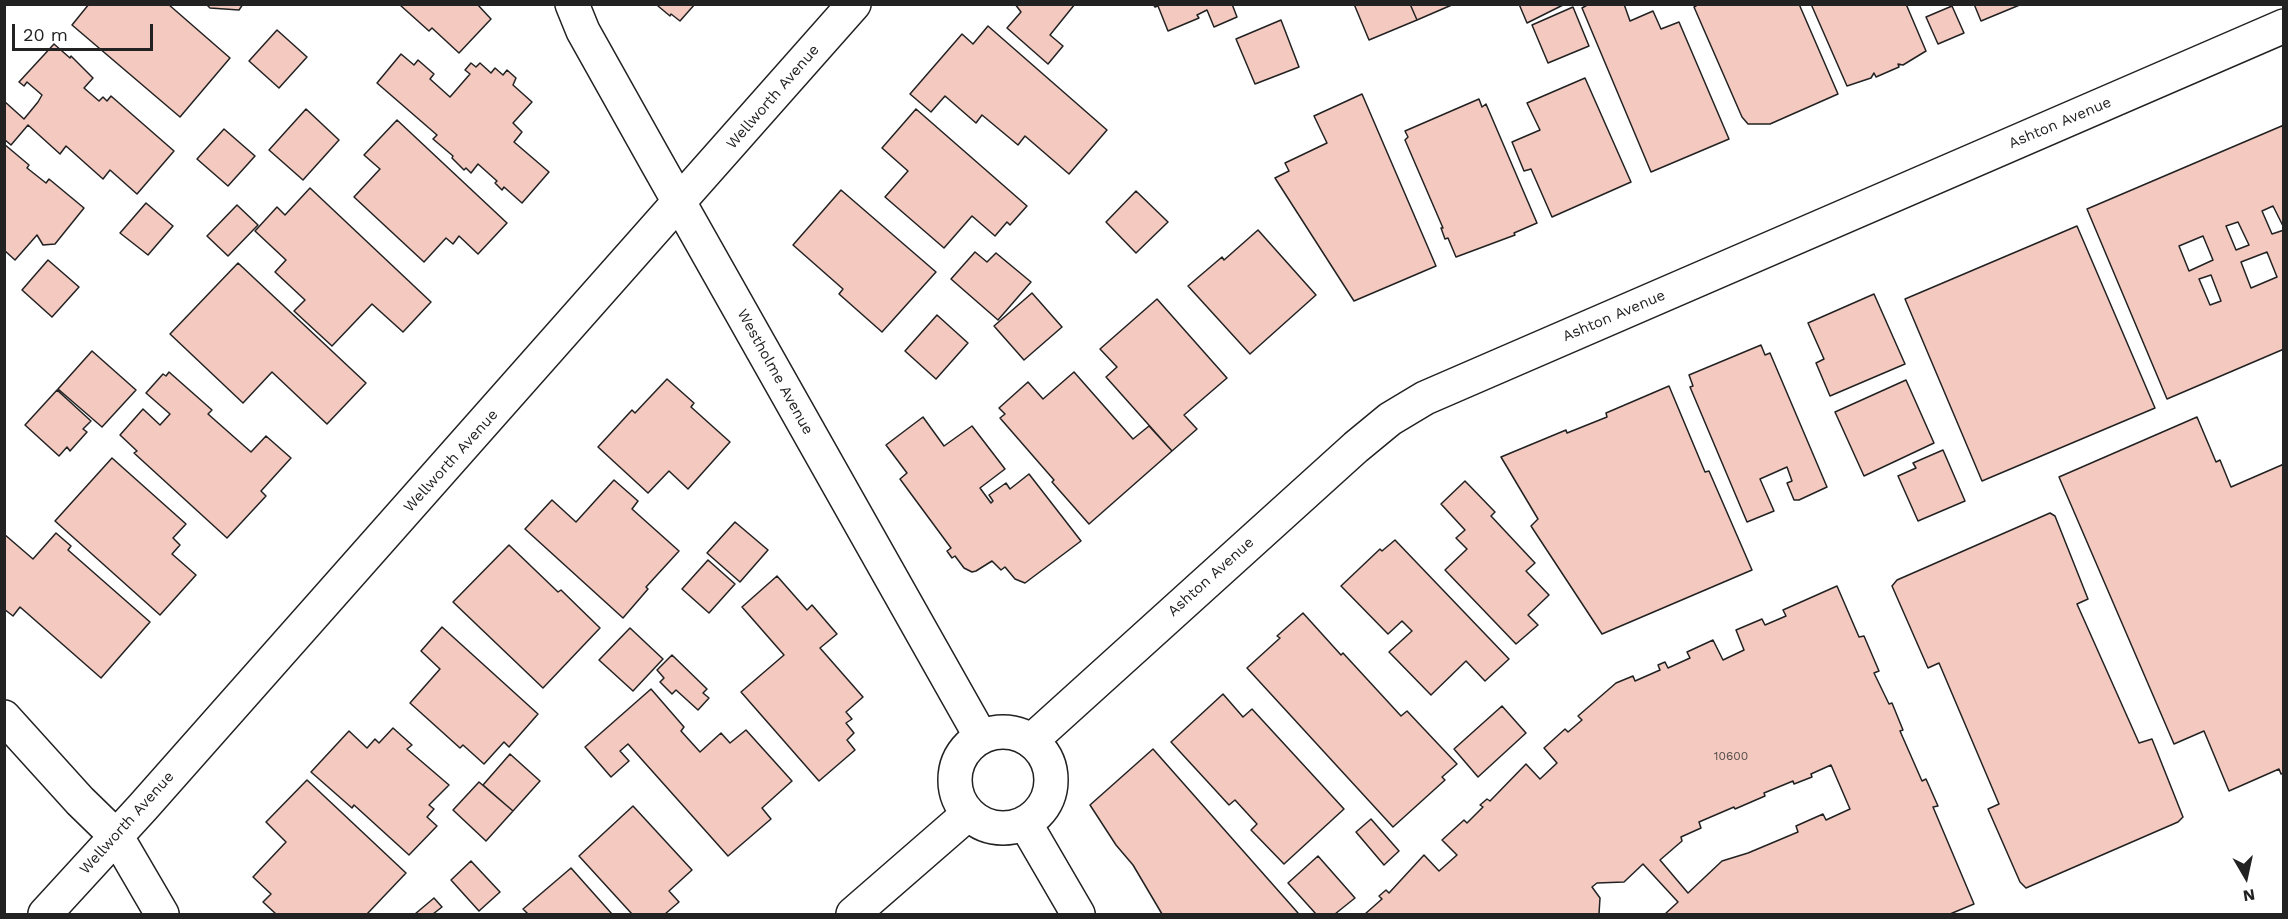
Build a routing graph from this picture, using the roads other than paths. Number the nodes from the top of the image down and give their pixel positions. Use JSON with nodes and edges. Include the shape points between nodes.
{"nodes":[{"id":1,"x":572,"y":4,"type":"edge"},
{"id":2,"x":854,"y":4,"type":"edge"},
{"id":3,"x":2283,"y":26,"type":"edge"},
{"id":4,"x":680,"y":203,"type":"junction"},
{"id":5,"x":4,"y":717,"type":"edge"},
{"id":6,"x":981,"y":737,"type":"junction"},
{"id":7,"x":1031,"y":741,"type":"junction"},
{"id":8,"x":968,"y":814,"type":"junction"},
{"id":9,"x":1025,"y":823,"type":"junction"},
{"id":10,"x":117,"y":837,"type":"junction"},
{"id":11,"x":45,"y":915,"type":"edge"},
{"id":12,"x":162,"y":915,"type":"edge"},
{"id":13,"x":853,"y":915,"type":"edge"},
{"id":14,"x":1078,"y":915,"type":"edge"}],
"edges":[{"from":1,"to":4,"type":"street","name":"Westholme Avenue","via":[[583,31]]},
{"from":2,"to":4,"type":"street","name":"Wellworth Avenue"},
{"from":3,"to":7,"type":"street","name":"Ashton Avenue","via":[[1425,398],[1390,419],[1356,447]]},
{"from":4,"to":6,"type":"street","name":"Westholme Avenue"},
{"from":4,"to":10,"type":"street","name":"Wellworth Avenue"},
{"from":5,"to":10,"type":"street"},
{"from":6,"to":7,"type":"street","via":[[1007,732]]},
{"from":6,"to":8,"type":"street","via":[[969,745],[955,772],[954,787]]},
{"from":7,"to":9,"type":"street","via":[[1049,767],[1051,784],[1038,813]]},
{"from":8,"to":9,"type":"street","via":[[989,827],[1001,829]]},
{"from":8,"to":13,"type":"street"},
{"from":9,"to":14,"type":"street"},
{"from":10,"to":11,"type":"street","name":"Wellworth Avenue"},
{"from":10,"to":12,"type":"street"}]}
